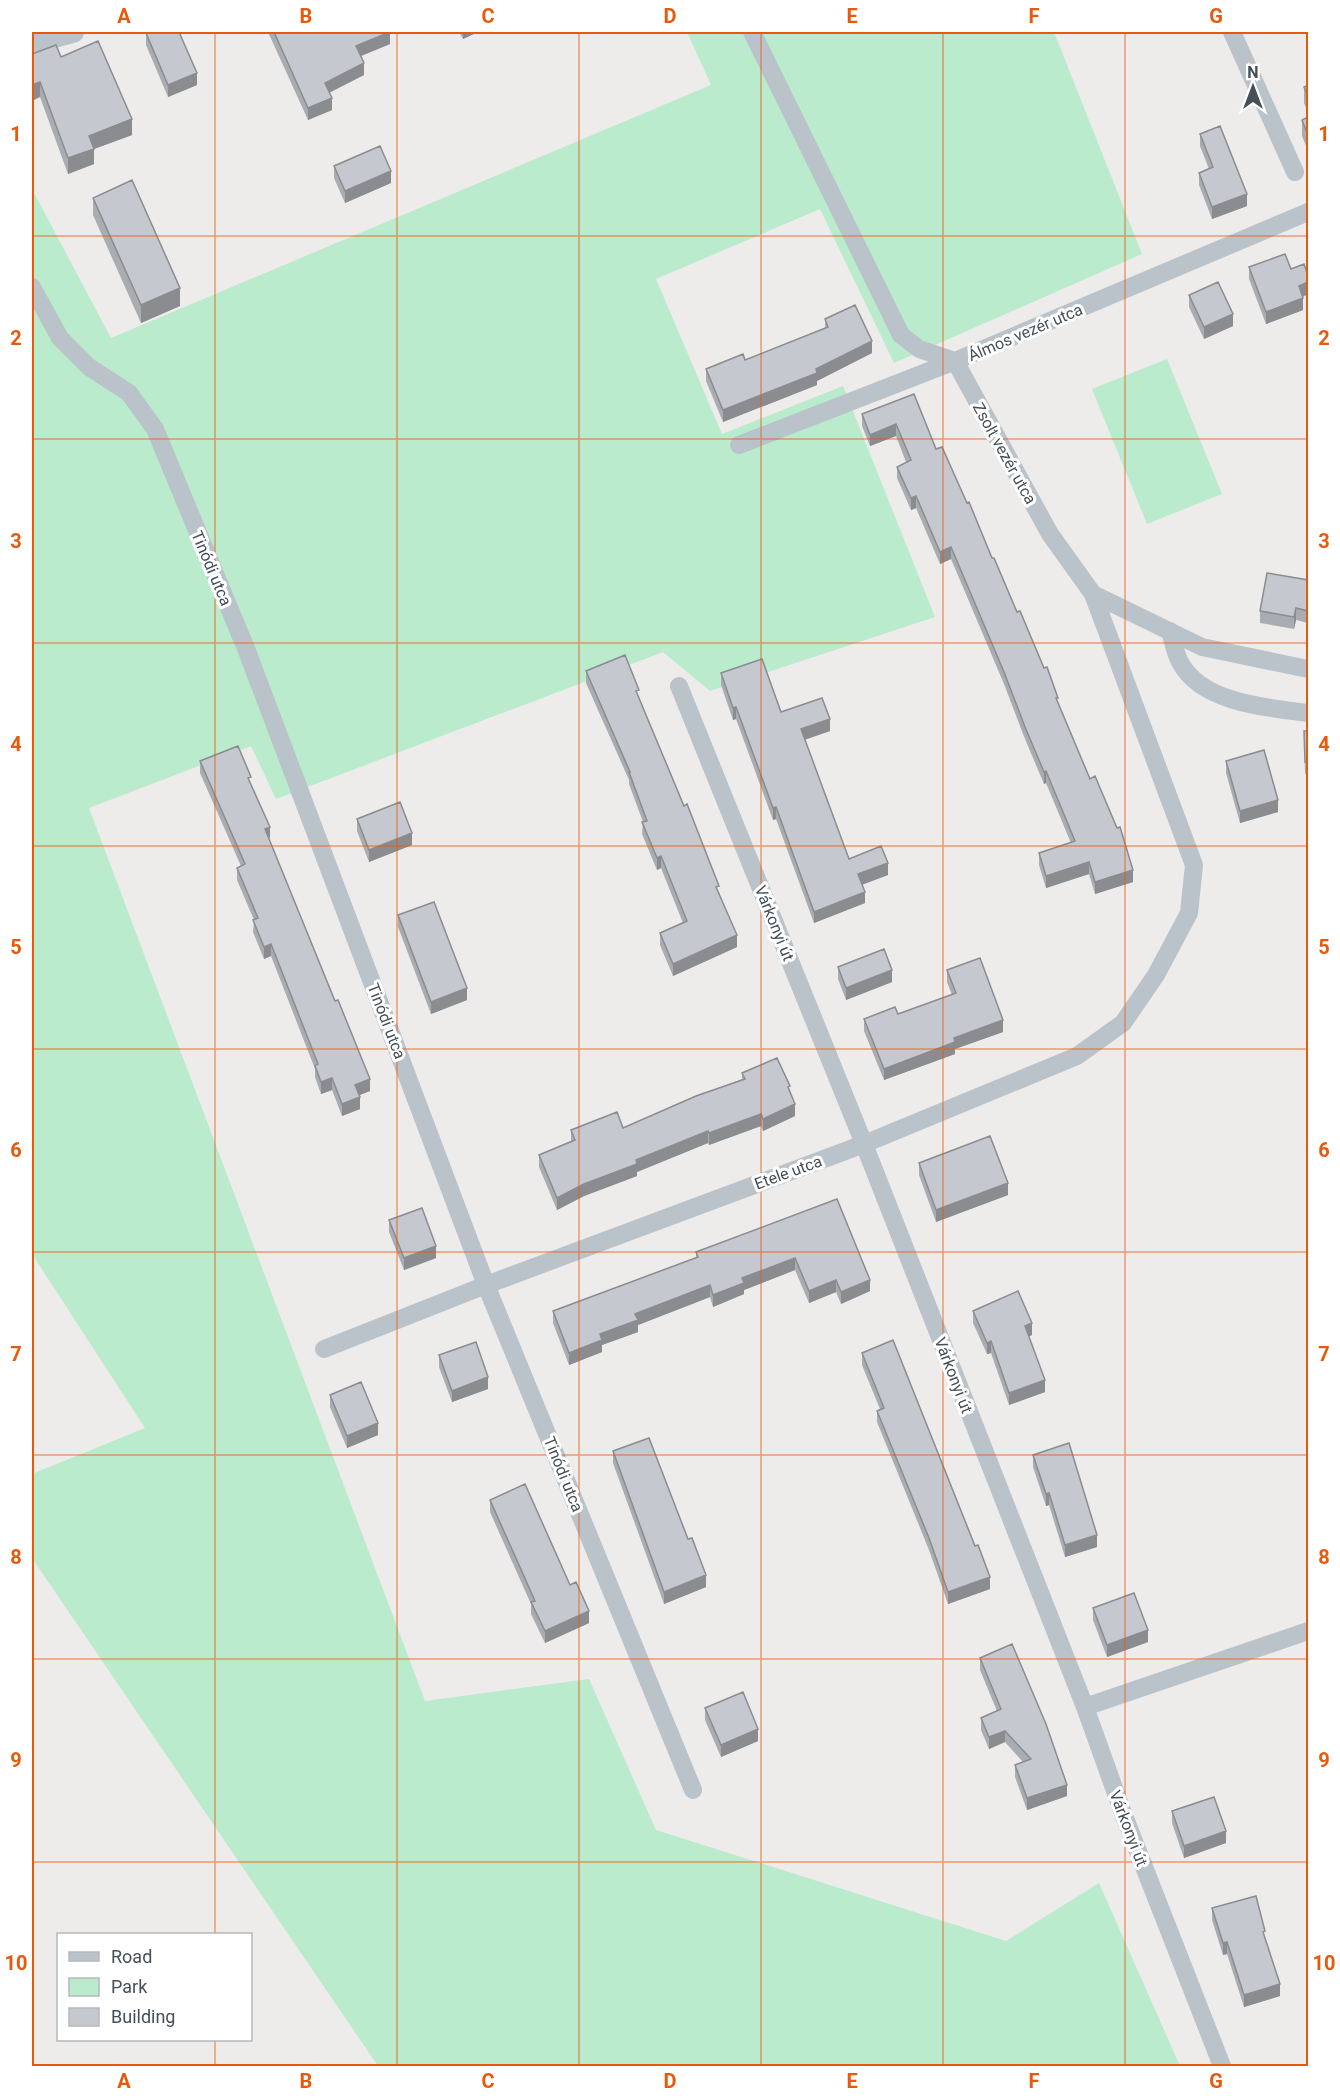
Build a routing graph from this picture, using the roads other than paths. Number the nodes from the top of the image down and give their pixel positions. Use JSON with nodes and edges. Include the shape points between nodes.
{"nodes":[{"id":1,"x":73,"y":32,"type":"edge"},
{"id":2,"x":752,"y":32,"type":"edge"},
{"id":3,"x":1232,"y":32,"type":"edge"},
{"id":4,"x":32,"y":43,"type":"edge"},
{"id":5,"x":1295,"y":172,"type":"dead end"},
{"id":6,"x":1308,"y":212,"type":"edge"},
{"id":7,"x":32,"y":287,"type":"edge"},
{"id":8,"x":955,"y":361,"type":"junction"},
{"id":9,"x":739,"y":445,"type":"dead end"},
{"id":10,"x":1093,"y":594,"type":"junction"},
{"id":11,"x":1170,"y":631,"type":"junction"},
{"id":12,"x":1308,"y":669,"type":"edge"},
{"id":13,"x":679,"y":686,"type":"dead end"},
{"id":14,"x":1308,"y":713,"type":"edge"},
{"id":15,"x":1189,"y":913,"type":"joint"},
{"id":16,"x":864,"y":1144,"type":"junction"},
{"id":17,"x":486,"y":1285,"type":"junction"},
{"id":18,"x":324,"y":1349,"type":"dead end"},
{"id":19,"x":1308,"y":1631,"type":"edge"},
{"id":20,"x":1085,"y":1707,"type":"junction"},
{"id":21,"x":693,"y":1790,"type":"dead end"},
{"id":22,"x":1222,"y":2067,"type":"edge"}],
"edges":[{"from":1,"to":4,"type":"street"},
{"from":2,"to":8,"type":"street","via":[[901,335],[919,350]]},
{"from":3,"to":5,"type":"street"},
{"from":6,"to":8,"type":"street","name":"Álmos vezér utca"},
{"from":7,"to":17,"type":"street","name":"Tinódi utca","via":[[60,339],[89,367],[129,393],[155,429],[247,651]]},
{"from":8,"to":9,"type":"street","name":"Álmos vezér utca"},
{"from":8,"to":10,"type":"street","name":"Zsolt vezér utca","via":[[1050,534]]},
{"from":10,"to":11,"type":"street"},
{"from":10,"to":15,"type":"street","name":"Zsolt vezér utca","via":[[1194,865]]},
{"from":11,"to":12,"type":"street","via":[[1202,647]]},
{"from":11,"to":14,"type":"street","via":[[1180,662],[1192,679],[1212,693],[1263,708]]},
{"from":13,"to":16,"type":"street","name":"Várkonyi út"},
{"from":15,"to":16,"type":"street","name":"Etele utca","via":[[1156,975],[1123,1023],[1077,1056]]},
{"from":16,"to":17,"type":"street","name":"Etele utca"},
{"from":16,"to":20,"type":"street","name":"Várkonyi út"},
{"from":17,"to":18,"type":"street","name":"Etele utca"},
{"from":17,"to":21,"type":"street","name":"Tinódi utca"},
{"from":19,"to":20,"type":"street"},
{"from":20,"to":22,"type":"street","name":"Várkonyi út"}]}
